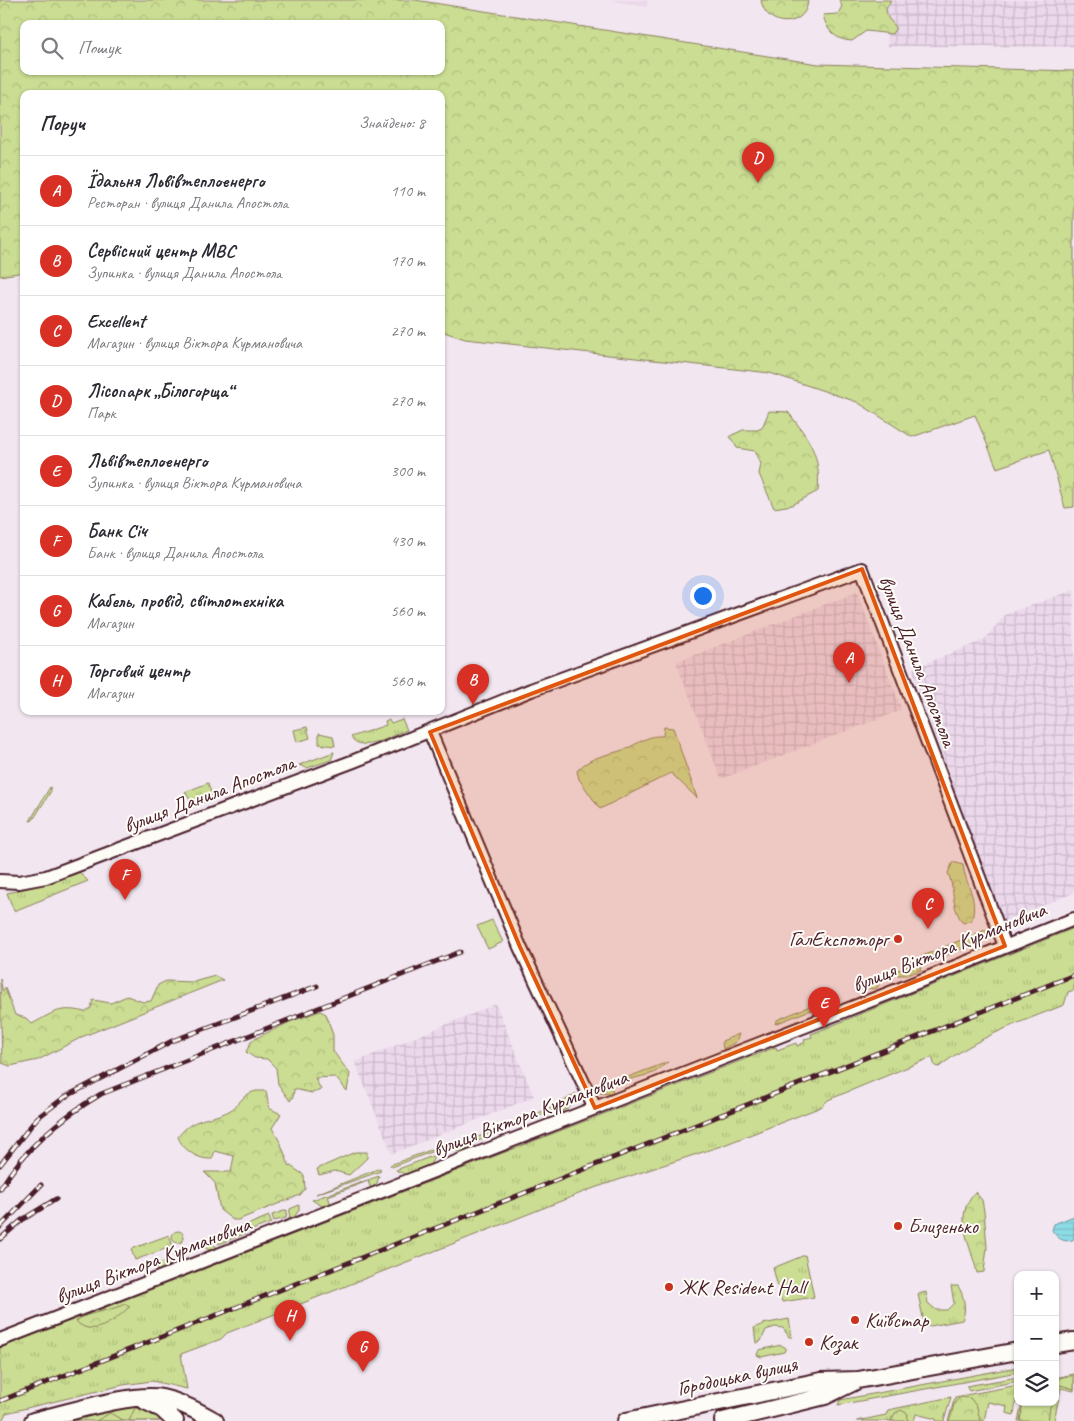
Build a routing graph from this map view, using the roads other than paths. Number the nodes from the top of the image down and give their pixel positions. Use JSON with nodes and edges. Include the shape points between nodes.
{"nodes":[{"id":1,"x":430,"y":732,"type":"junction"},
{"id":2,"x":0,"y":881,"type":"edge"},
{"id":3,"x":1074,"y":919,"type":"edge"},
{"id":4,"x":1005,"y":946,"type":"junction"},
{"id":5,"x":594,"y":1108,"type":"junction"},
{"id":6,"x":0,"y":1340,"type":"edge"},
{"id":7,"x":1074,"y":1341,"type":"edge"},
{"id":8,"x":1059,"y":1343,"type":"edge"},
{"id":9,"x":1014,"y":1352,"type":"edge"},
{"id":10,"x":858,"y":1380,"type":"junction"},
{"id":11,"x":133,"y":1398,"type":"junction"},
{"id":12,"x":704,"y":1405,"type":"junction"},
{"id":13,"x":656,"y":1418,"type":"edge"},
{"id":14,"x":33,"y":1421,"type":"edge"},
{"id":15,"x":175,"y":1421,"type":"edge"},
{"id":16,"x":215,"y":1421,"type":"edge"},
{"id":17,"x":626,"y":1421,"type":"edge"},
{"id":18,"x":690,"y":1421,"type":"edge"},
{"id":19,"x":723,"y":1421,"type":"edge"}],
"edges":[{"from":1,"to":2,"type":"street","name":"вулиця Данила Апостола","via":[[46,877],[19,882]]},
{"from":1,"to":4,"type":"street","name":"вулиця Данила Апостола","via":[[526,692],[862,569]]},
{"from":1,"to":5,"type":"street","via":[[520,947]]},
{"from":3,"to":4,"type":"street","name":"вулиця Віктора Курмановича"},
{"from":4,"to":5,"type":"street","name":"вулиця Віктора Курмановича"},
{"from":5,"to":6,"type":"street","name":"вулиця Віктора Курмановича"},
{"from":7,"to":8,"type":"main road"},
{"from":9,"to":10,"type":"main road","name":"Городоцька вулиця"},
{"from":10,"to":12,"type":"main road","name":"Городоцька вулиця","via":[[820,1381]]},
{"from":10,"to":19,"type":"main road","name":"Городоцька вулиця","via":[[825,1396]]},
{"from":11,"to":14,"type":"main road"},
{"from":11,"to":15,"type":"main road","via":[[162,1408]]},
{"from":11,"to":16,"type":"main road","via":[[160,1398],[189,1406]]},
{"from":12,"to":13,"type":"main road","name":"Городоцька вулиця"},
{"from":12,"to":18,"type":"main road"},
{"from":13,"to":17,"type":"main road","name":"Городоцька вулиця"}]}
